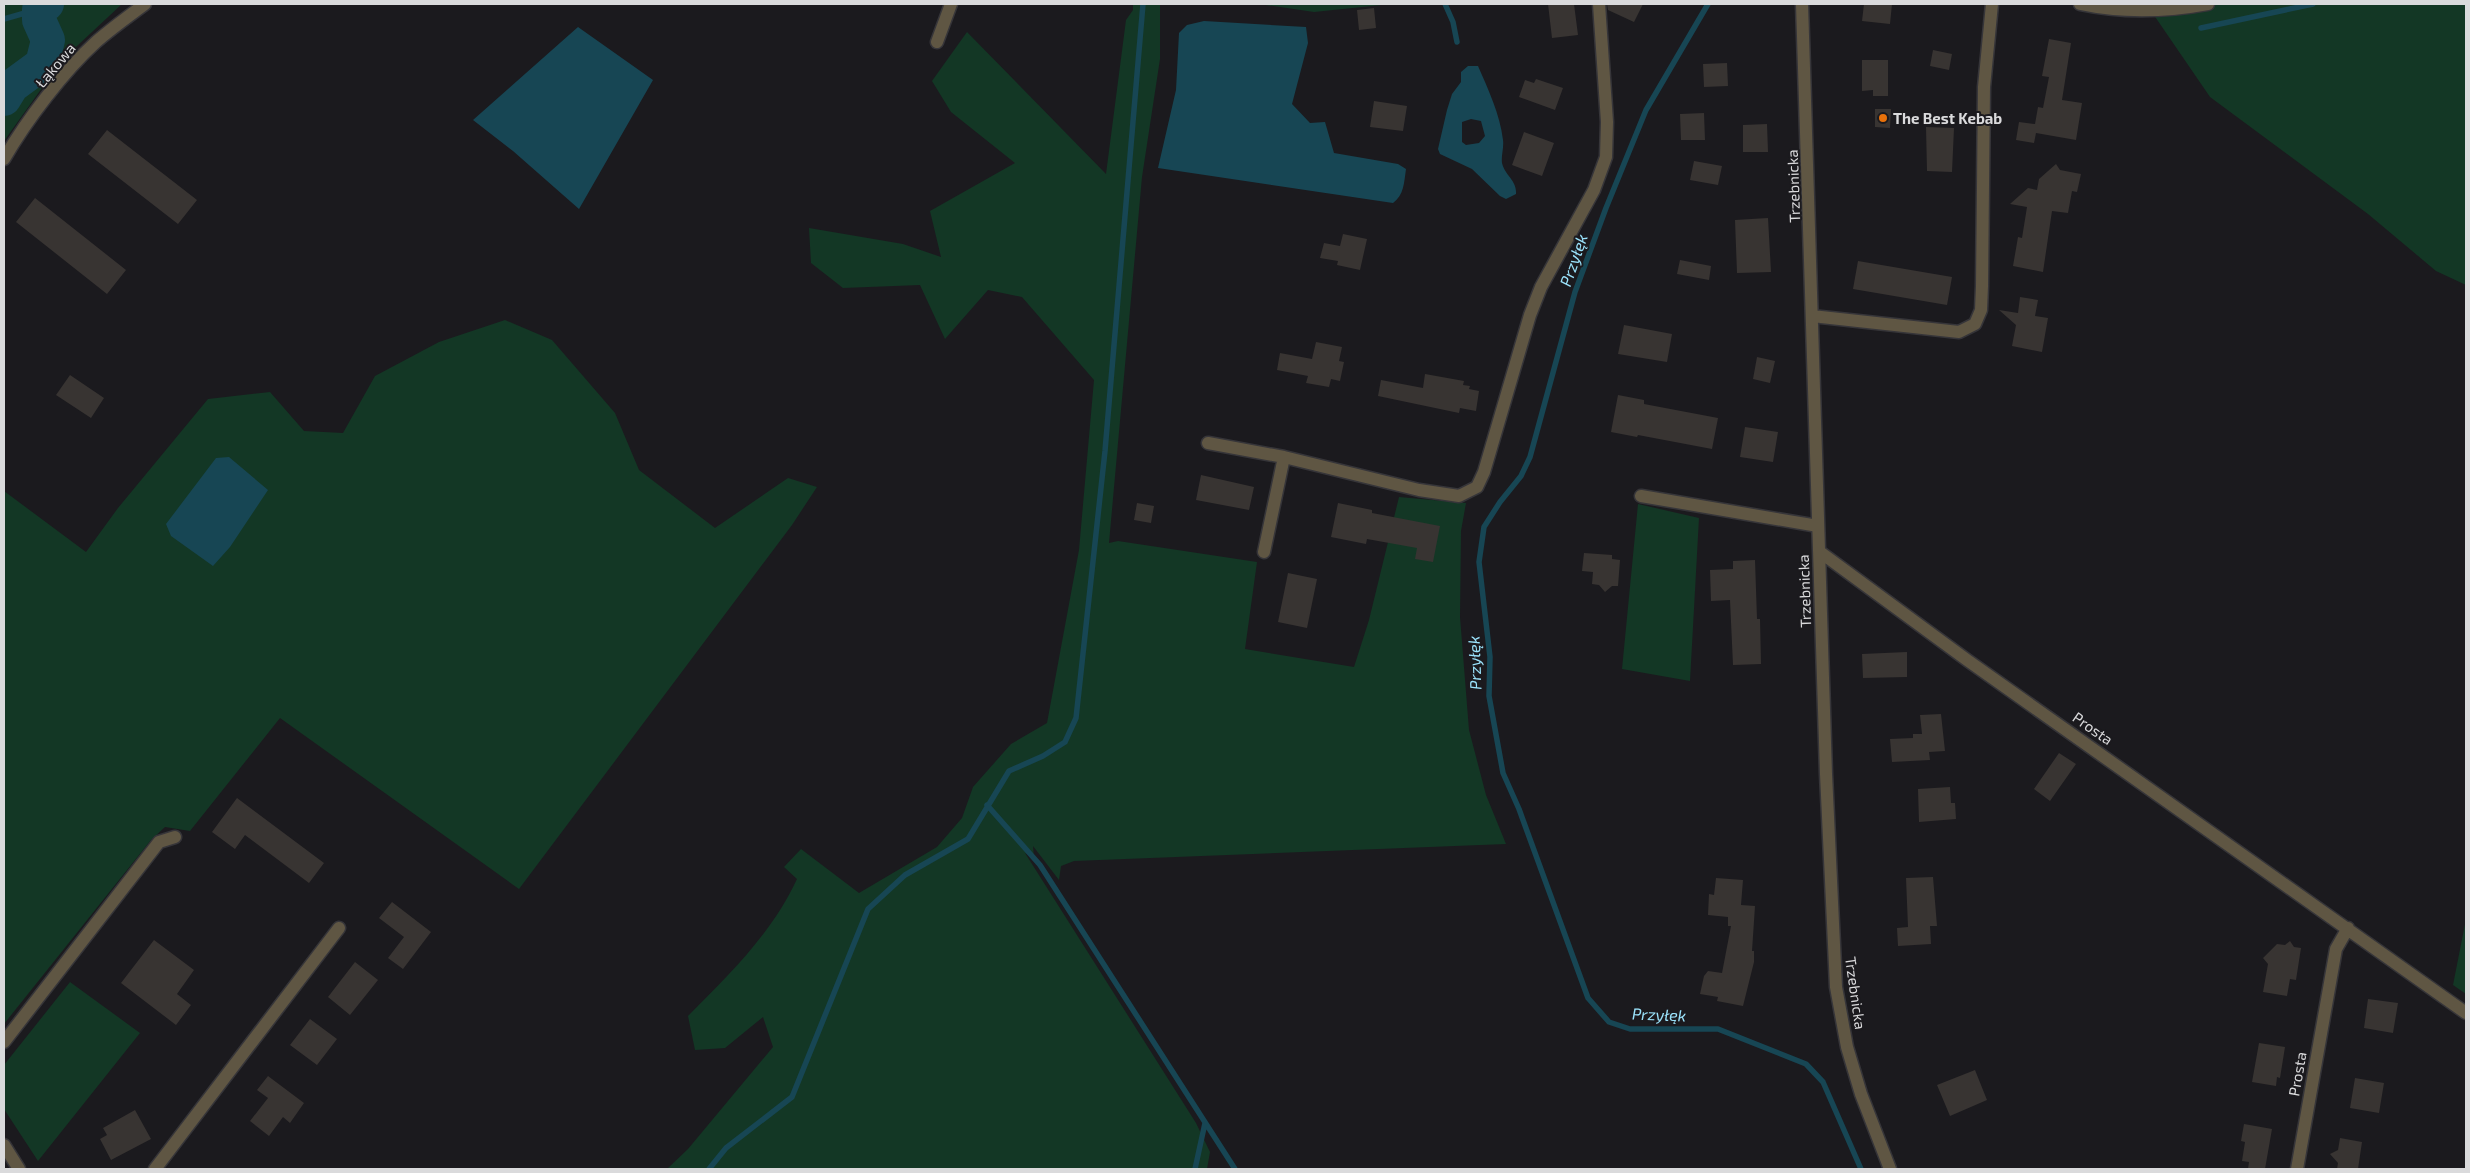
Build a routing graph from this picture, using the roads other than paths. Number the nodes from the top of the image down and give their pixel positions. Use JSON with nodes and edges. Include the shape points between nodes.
{"nodes":[{"id":1,"x":145,"y":4,"type":"edge"},
{"id":2,"x":952,"y":4,"type":"edge"},
{"id":3,"x":1599,"y":4,"type":"edge"},
{"id":4,"x":1802,"y":4,"type":"edge"},
{"id":5,"x":1992,"y":4,"type":"edge"},
{"id":6,"x":2080,"y":4,"type":"edge"},
{"id":7,"x":2208,"y":4,"type":"edge"},
{"id":8,"x":937,"y":42,"type":"dead end"},
{"id":9,"x":4,"y":159,"type":"edge"},
{"id":10,"x":1812,"y":316,"type":"junction"},
{"id":11,"x":1208,"y":443,"type":"dead end"},
{"id":12,"x":1284,"y":457,"type":"junction"},
{"id":13,"x":1641,"y":496,"type":"dead end"},
{"id":14,"x":1818,"y":526,"type":"junction"},
{"id":15,"x":1264,"y":552,"type":"dead end"},
{"id":16,"x":1820,"y":552,"type":"junction"},
{"id":17,"x":175,"y":837,"type":"dead end"},
{"id":18,"x":339,"y":928,"type":"dead end"},
{"id":19,"x":2348,"y":928,"type":"junction"},
{"id":20,"x":2466,"y":1013,"type":"edge"},
{"id":21,"x":4,"y":1042,"type":"edge"},
{"id":22,"x":4,"y":1145,"type":"edge"},
{"id":23,"x":19,"y":1169,"type":"edge"},
{"id":24,"x":156,"y":1169,"type":"edge"},
{"id":25,"x":1890,"y":1169,"type":"edge"},
{"id":26,"x":2297,"y":1169,"type":"edge"}],
"edges":[{"from":1,"to":9,"type":"street","name":"Łąkowa","via":[[70,68]]},
{"from":2,"to":8,"type":"street"},
{"from":3,"to":12,"type":"street","via":[[1607,122],[1606,157],[1594,190],[1541,287],[1477,487],[1459,496]]},
{"from":4,"to":10,"type":"street","name":"Trzebnicka"},
{"from":5,"to":10,"type":"street","via":[[1984,87],[1981,310],[1975,324],[1959,332]]},
{"from":6,"to":7,"type":"street","via":[[2128,10]]},
{"from":10,"to":14,"type":"street","name":"Trzebnicka"},
{"from":11,"to":12,"type":"street"},
{"from":12,"to":15,"type":"street"},
{"from":13,"to":14,"type":"street"},
{"from":14,"to":16,"type":"street","name":"Trzebnicka"},
{"from":16,"to":19,"type":"street","name":"Prosta","via":[[1967,660]]},
{"from":16,"to":25,"type":"street","name":"Trzebnicka","via":[[1836,987],[1861,1094]]},
{"from":17,"to":21,"type":"street","via":[[159,842]]},
{"from":18,"to":24,"type":"street"},
{"from":19,"to":20,"type":"street","name":"Prosta"},
{"from":19,"to":26,"type":"street","name":"Prosta","via":[[2336,949]]},
{"from":22,"to":23,"type":"street"}]}
